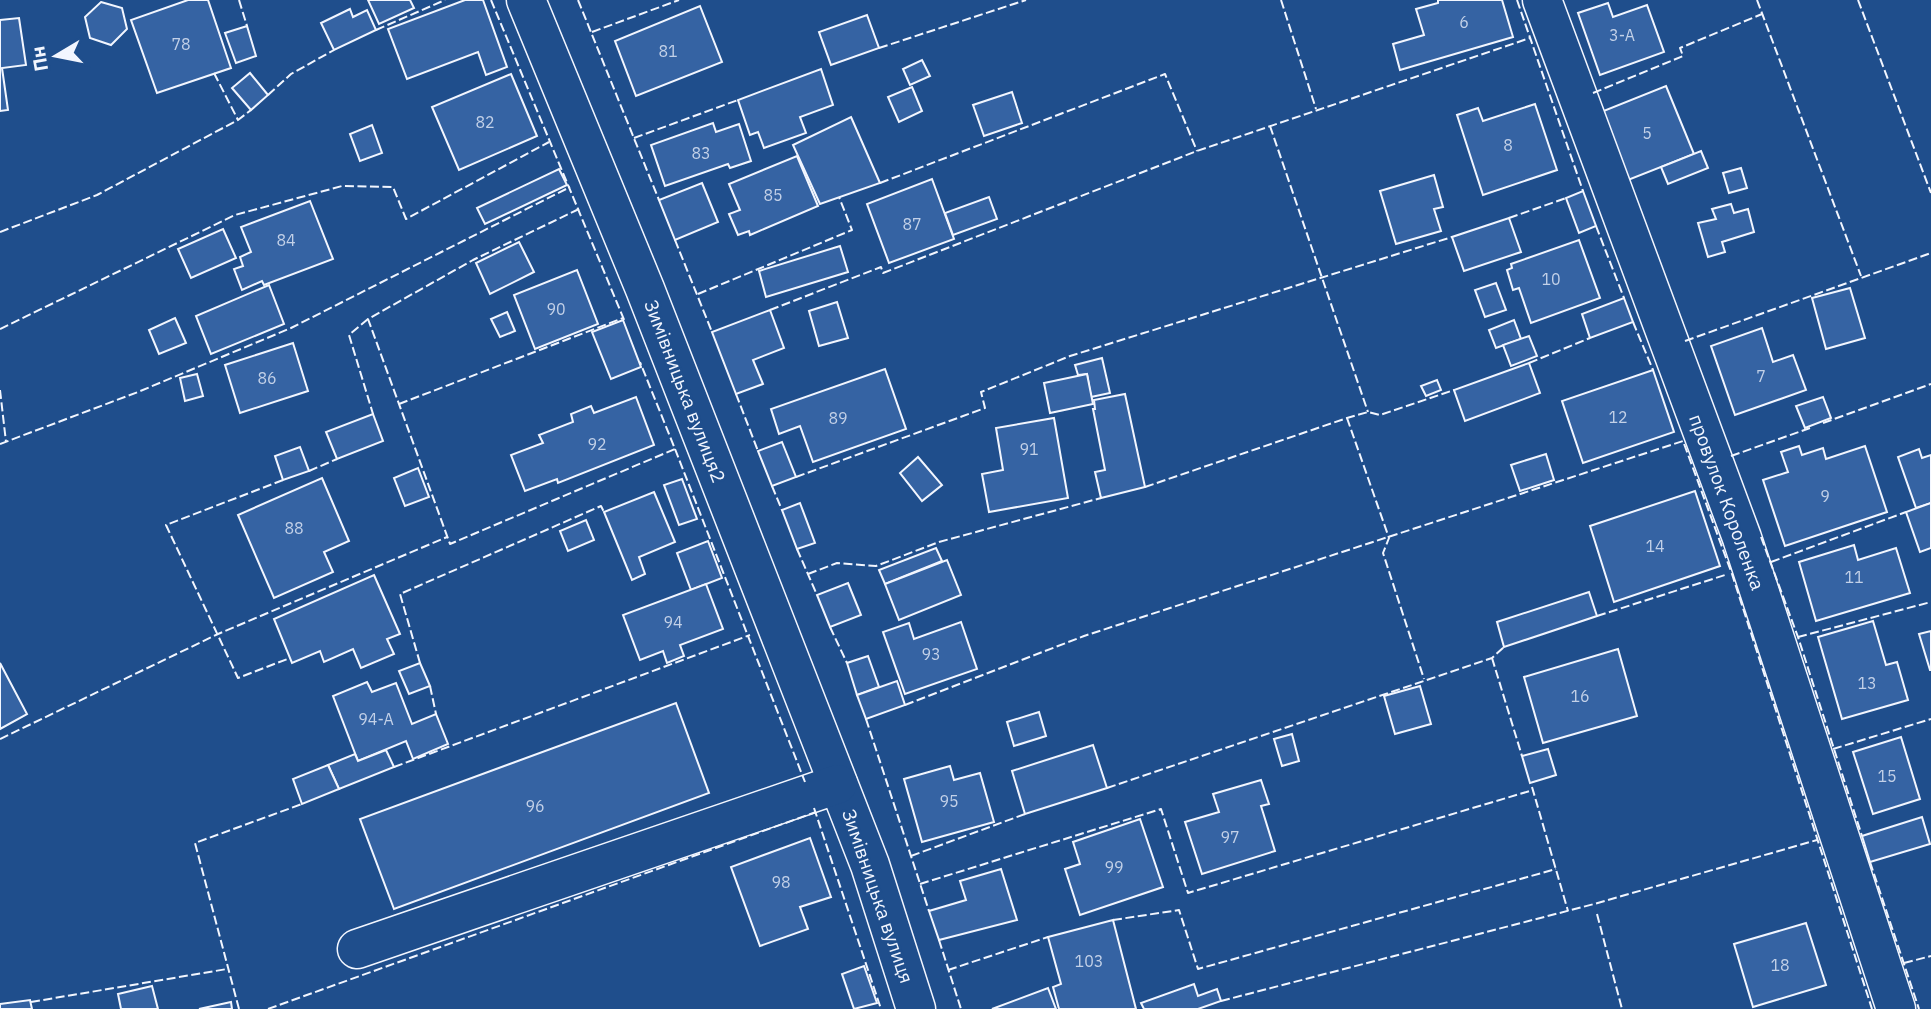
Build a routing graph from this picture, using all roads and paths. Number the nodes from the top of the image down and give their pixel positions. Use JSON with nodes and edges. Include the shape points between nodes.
{"nodes":[{"id":1,"x":526,"y":0,"type":"edge"},
{"id":2,"x":1542,"y":0,"type":"edge"},
{"id":3,"x":838,"y":784,"type":"junction"},
{"id":4,"x":357,"y":949,"type":"dead end"},
{"id":5,"x":916,"y":1009,"type":"edge"},
{"id":6,"x":1896,"y":1009,"type":"edge"}],
"edges":[{"from":1,"to":3,"type":"street","name":"Зимівницька вулиця2","via":[[645,289]]},
{"from":2,"to":6,"type":"street","name":"провулок Короленка","via":[[1742,538]]},
{"from":3,"to":4,"type":"street"},
{"from":3,"to":5,"type":"street","name":"Зимівницька вулиця","via":[[870,865]]}]}
